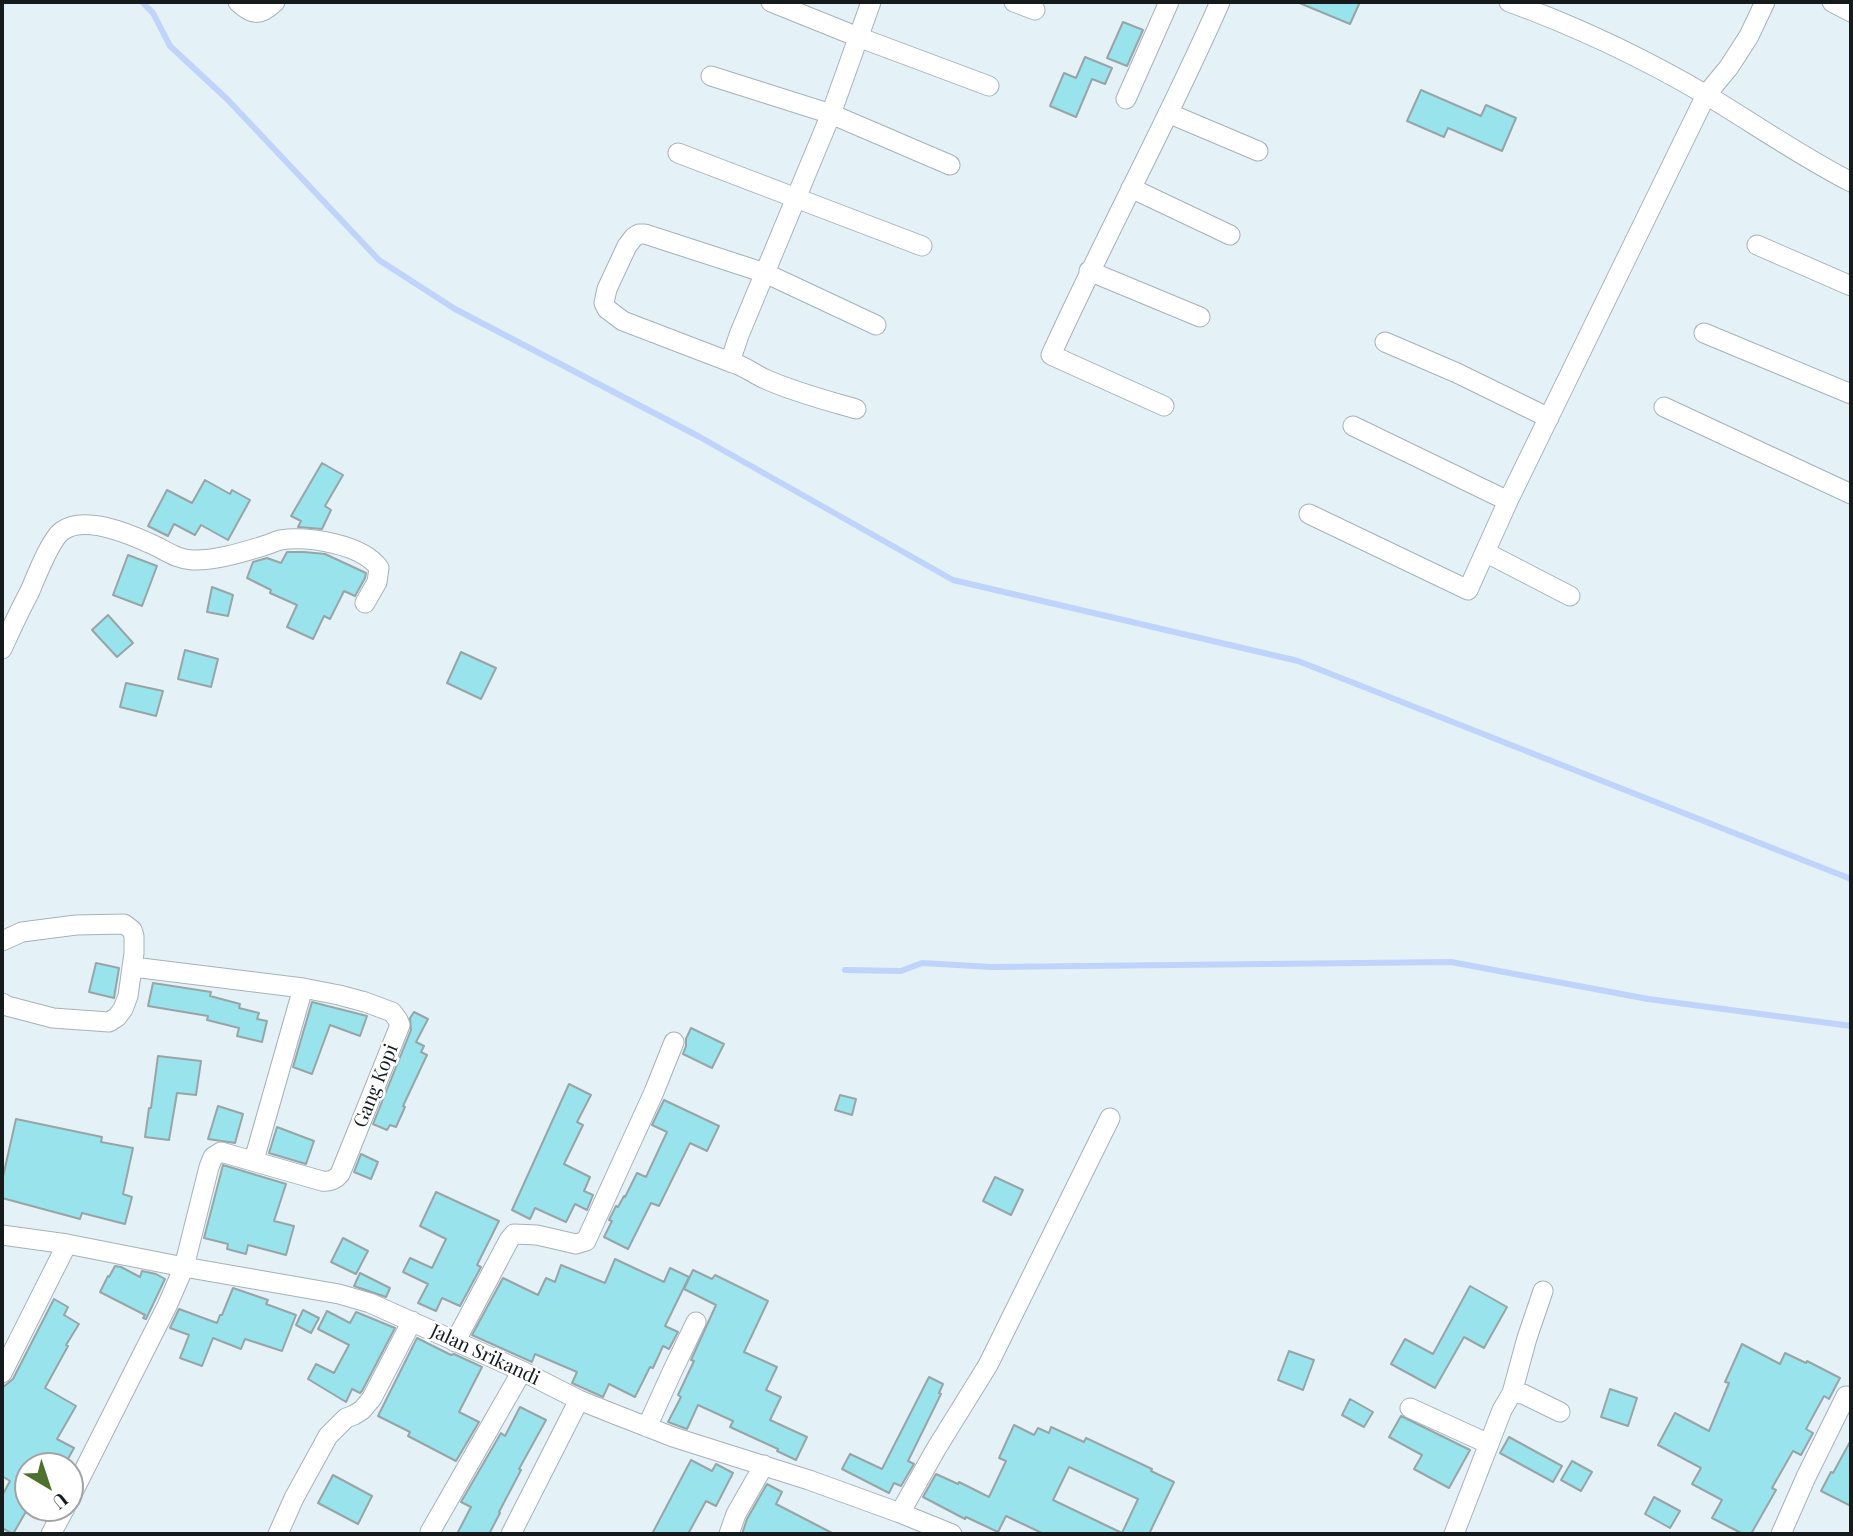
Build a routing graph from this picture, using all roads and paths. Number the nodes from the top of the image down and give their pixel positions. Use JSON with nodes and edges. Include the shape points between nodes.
{"nodes":[{"id":1,"x":238,"y":2,"type":"edge"},
{"id":2,"x":275,"y":2,"type":"edge"},
{"id":3,"x":771,"y":2,"type":"edge"},
{"id":4,"x":872,"y":2,"type":"edge"},
{"id":5,"x":1014,"y":2,"type":"edge"},
{"id":6,"x":1169,"y":2,"type":"edge"},
{"id":7,"x":1220,"y":2,"type":"edge"},
{"id":8,"x":1509,"y":2,"type":"edge"},
{"id":9,"x":1765,"y":2,"type":"edge"},
{"id":10,"x":1832,"y":2,"type":"edge"},
{"id":11,"x":1035,"y":10,"type":"dead end"},
{"id":12,"x":1851,"y":12,"type":"edge"},
{"id":13,"x":858,"y":37,"type":"junction"},
{"id":14,"x":710,"y":75,"type":"dead end"},
{"id":15,"x":989,"y":86,"type":"dead end"},
{"id":16,"x":1706,"y":95,"type":"junction"},
{"id":17,"x":1126,"y":99,"type":"dead end"},
{"id":18,"x":1168,"y":113,"type":"junction"},
{"id":19,"x":831,"y":114,"type":"junction"},
{"id":20,"x":1258,"y":151,"type":"dead end"},
{"id":21,"x":678,"y":153,"type":"dead end"},
{"id":22,"x":950,"y":165,"type":"dead end"},
{"id":23,"x":1851,"y":182,"type":"edge"},
{"id":24,"x":1131,"y":188,"type":"junction"},
{"id":25,"x":797,"y":199,"type":"junction"},
{"id":26,"x":1230,"y":235,"type":"dead end"},
{"id":27,"x":1757,"y":245,"type":"dead end"},
{"id":28,"x":922,"y":246,"type":"dead end"},
{"id":29,"x":1089,"y":271,"type":"junction"},
{"id":30,"x":765,"y":273,"type":"junction"},
{"id":31,"x":1851,"y":286,"type":"edge"},
{"id":32,"x":1200,"y":317,"type":"dead end"},
{"id":33,"x":876,"y":325,"type":"dead end"},
{"id":34,"x":1704,"y":333,"type":"dead end"},
{"id":35,"x":1385,"y":342,"type":"dead end"},
{"id":36,"x":730,"y":362,"type":"junction"},
{"id":37,"x":1851,"y":394,"type":"edge"},
{"id":38,"x":1164,"y":406,"type":"dead end"},
{"id":39,"x":1664,"y":407,"type":"dead end"},
{"id":40,"x":856,"y":409,"type":"dead end"},
{"id":41,"x":1549,"y":418,"type":"junction"},
{"id":42,"x":1353,"y":426,"type":"dead end"},
{"id":43,"x":1851,"y":494,"type":"edge"},
{"id":44,"x":1508,"y":501,"type":"junction"},
{"id":45,"x":1309,"y":514,"type":"dead end"},
{"id":46,"x":1485,"y":552,"type":"junction"},
{"id":47,"x":1570,"y":596,"type":"dead end"},
{"id":48,"x":365,"y":603,"type":"dead end"},
{"id":49,"x":2,"y":649,"type":"edge"},
{"id":50,"x":2,"y":941,"type":"edge"},
{"id":51,"x":133,"y":967,"type":"junction"},
{"id":52,"x":303,"y":988,"type":"junction"},
{"id":53,"x":2,"y":1003,"type":"edge"},
{"id":54,"x":674,"y":1042,"type":"dead end"},
{"id":55,"x":1110,"y":1118,"type":"dead end"},
{"id":56,"x":254,"y":1160,"type":"junction"},
{"id":57,"x":2,"y":1235,"type":"edge"},
{"id":58,"x":67,"y":1244,"type":"junction"},
{"id":59,"x":184,"y":1267,"type":"junction"},
{"id":60,"x":1543,"y":1291,"type":"dead end"},
{"id":61,"x":412,"y":1321,"type":"junction"},
{"id":62,"x":696,"y":1322,"type":"dead end"},
{"id":63,"x":455,"y":1342,"type":"junction"},
{"id":64,"x":522,"y":1371,"type":"junction"},
{"id":65,"x":2,"y":1373,"type":"edge"},
{"id":66,"x":1512,"y":1392,"type":"junction"},
{"id":67,"x":1846,"y":1396,"type":"dead end"},
{"id":68,"x":579,"y":1400,"type":"junction"},
{"id":69,"x":1410,"y":1408,"type":"dead end"},
{"id":70,"x":1560,"y":1412,"type":"dead end"},
{"id":71,"x":647,"y":1427,"type":"junction"},
{"id":72,"x":1489,"y":1444,"type":"junction"},
{"id":73,"x":764,"y":1465,"type":"junction"},
{"id":74,"x":84,"y":1469,"type":"edge"},
{"id":75,"x":900,"y":1513,"type":"junction"},
{"id":76,"x":430,"y":1532,"type":"dead end"},
{"id":77,"x":940,"y":1532,"type":"edge"},
{"id":78,"x":278,"y":1534,"type":"edge"},
{"id":79,"x":511,"y":1534,"type":"edge"},
{"id":80,"x":730,"y":1534,"type":"edge"},
{"id":81,"x":1454,"y":1534,"type":"edge"},
{"id":82,"x":1781,"y":1534,"type":"edge"}],
"edges":[{"from":1,"to":2,"type":"street","via":[[247,11],[258,13]]},
{"from":3,"to":13,"type":"street"},
{"from":4,"to":13,"type":"street"},
{"from":5,"to":11,"type":"street"},
{"from":6,"to":17,"type":"street"},
{"from":7,"to":18,"type":"street"},
{"from":8,"to":16,"type":"street","via":[[1598,39]]},
{"from":9,"to":16,"type":"street","via":[[1749,36]]},
{"from":10,"to":12,"type":"street"},
{"from":13,"to":15,"type":"street"},
{"from":13,"to":19,"type":"street"},
{"from":14,"to":19,"type":"street"},
{"from":16,"to":23,"type":"street"},
{"from":16,"to":41,"type":"street"},
{"from":18,"to":20,"type":"street"},
{"from":18,"to":24,"type":"street"},
{"from":19,"to":22,"type":"street"},
{"from":19,"to":25,"type":"street"},
{"from":21,"to":25,"type":"street"},
{"from":24,"to":26,"type":"street"},
{"from":24,"to":29,"type":"street"},
{"from":25,"to":28,"type":"street"},
{"from":25,"to":30,"type":"street"},
{"from":27,"to":31,"type":"street"},
{"from":29,"to":32,"type":"street"},
{"from":29,"to":38,"type":"street","via":[[1051,355]]},
{"from":30,"to":33,"type":"street"},
{"from":30,"to":36,"type":"street"},
{"from":30,"to":36,"type":"street","via":[[639,234],[627,246],[607,289],[604,303],[617,318]]},
{"from":34,"to":37,"type":"street"},
{"from":35,"to":41,"type":"street"},
{"from":36,"to":40,"type":"street","via":[[775,383]]},
{"from":39,"to":43,"type":"street"},
{"from":41,"to":44,"type":"street"},
{"from":42,"to":44,"type":"street"},
{"from":44,"to":46,"type":"street"},
{"from":45,"to":46,"type":"street","via":[[1468,590]]},
{"from":46,"to":47,"type":"street"},
{"from":48,"to":49,"type":"street","via":[[379,568],[369,558],[330,543],[281,540],[194,560],[101,526],[74,525],[61,531]]},
{"from":50,"to":51,"type":"street","via":[[22,932],[124,924],[134,936]]},
{"from":51,"to":52,"type":"street","name":"Gang Kopi"},
{"from":51,"to":53,"type":"street","via":[[123,1009],[109,1022],[53,1017]]},
{"from":52,"to":56,"type":"street"},
{"from":52,"to":56,"type":"street","name":"Gang Kopi","via":[[374,1005],[392,1012],[400,1025],[336,1179],[322,1181]]},
{"from":54,"to":63,"type":"street","via":[[586,1241],[576,1244],[514,1234]]},
{"from":55,"to":75,"type":"street","via":[[984,1371]]},
{"from":56,"to":59,"type":"street","name":"Gang Kopi","via":[[221,1152],[213,1157]]},
{"from":57,"to":58,"type":"street","name":"Jalan Srikandi"},
{"from":58,"to":59,"type":"street","name":"Jalan Srikandi"},
{"from":58,"to":65,"type":"street"},
{"from":59,"to":61,"type":"street","name":"Jalan Srikandi","via":[[339,1294]]},
{"from":59,"to":74,"type":"street","name":"Gang Kopi"},
{"from":60,"to":66,"type":"street"},
{"from":61,"to":63,"type":"street","name":"Jalan Srikandi"},
{"from":61,"to":78,"type":"street","via":[[372,1398],[328,1436]]},
{"from":62,"to":71,"type":"street"},
{"from":63,"to":64,"type":"street","name":"Jalan Srikandi"},
{"from":64,"to":68,"type":"street","name":"Jalan Srikandi"},
{"from":64,"to":76,"type":"street"},
{"from":66,"to":70,"type":"street"},
{"from":66,"to":72,"type":"street"},
{"from":67,"to":82,"type":"street"},
{"from":68,"to":71,"type":"street","name":"Jalan Srikandi"},
{"from":68,"to":79,"type":"street"},
{"from":69,"to":72,"type":"street"},
{"from":71,"to":73,"type":"street","name":"Jalan Srikandi"},
{"from":72,"to":81,"type":"street"},
{"from":73,"to":75,"type":"street","name":"Jalan Srikandi"},
{"from":73,"to":80,"type":"street"},
{"from":75,"to":77,"type":"street","name":"Jalan Srikandi"}]}
